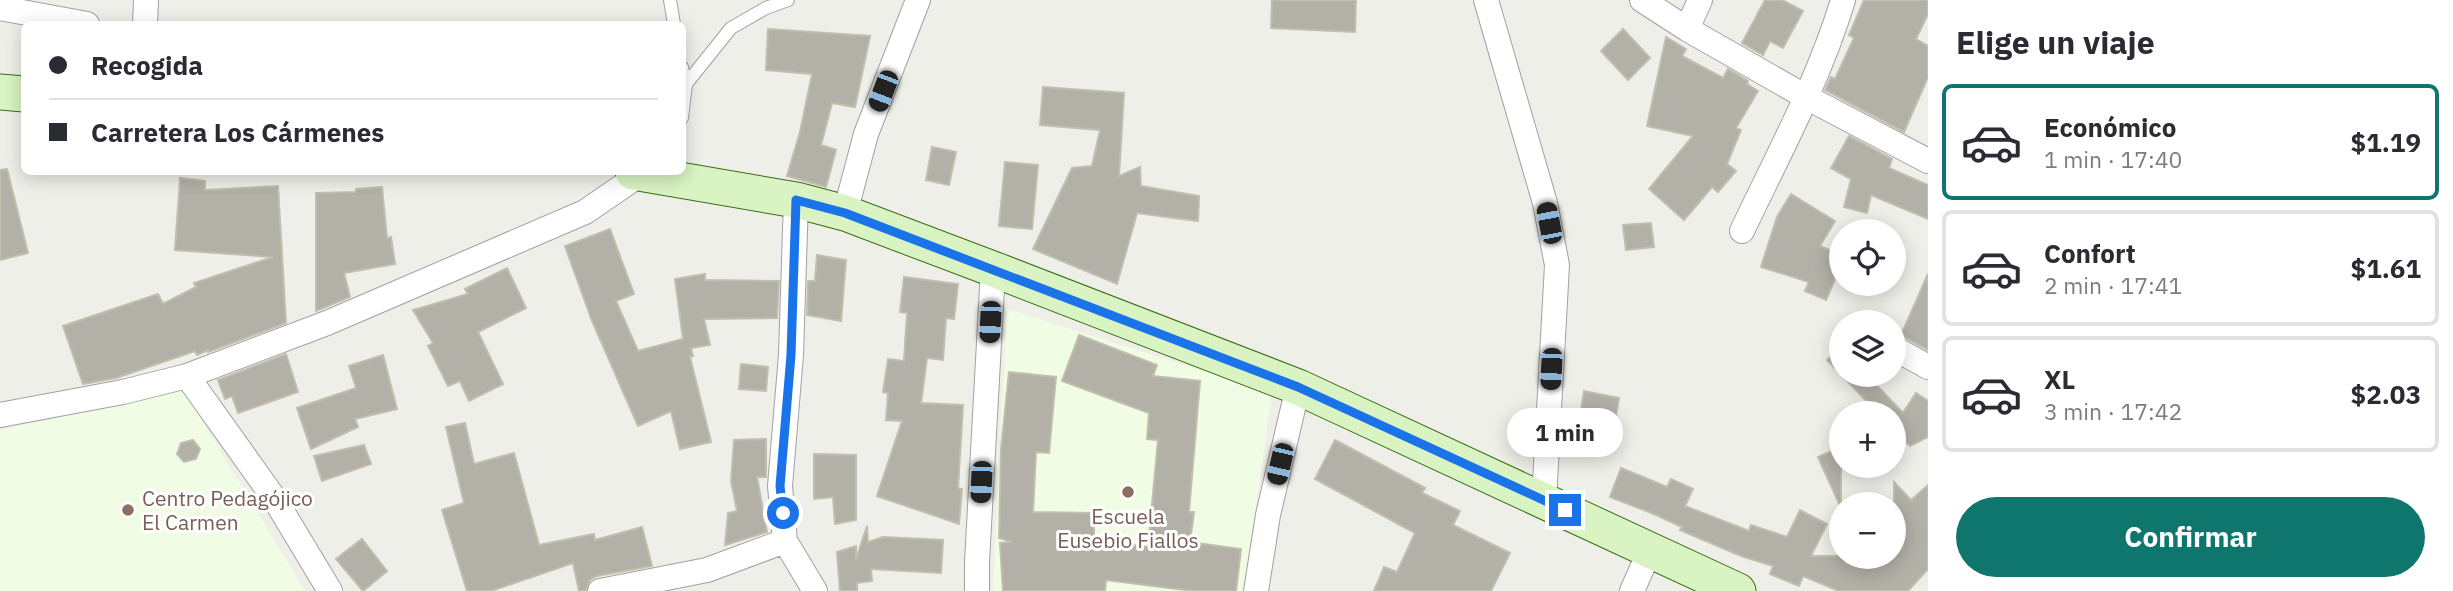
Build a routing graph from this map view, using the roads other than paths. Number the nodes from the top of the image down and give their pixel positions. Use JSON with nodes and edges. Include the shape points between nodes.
{"nodes":[{"id":1,"x":146,"y":0,"type":"edge"},
{"id":2,"x":670,"y":0,"type":"edge"},
{"id":3,"x":788,"y":0,"type":"edge"},
{"id":4,"x":918,"y":0,"type":"edge"},
{"id":5,"x":1486,"y":0,"type":"edge"},
{"id":6,"x":1642,"y":0,"type":"edge"},
{"id":7,"x":1700,"y":0,"type":"edge"},
{"id":8,"x":1843,"y":0,"type":"edge"},
{"id":9,"x":0,"y":8,"type":"edge"},
{"id":10,"x":71,"y":21,"type":"edge"},
{"id":11,"x":145,"y":21,"type":"edge"},
{"id":12,"x":674,"y":21,"type":"edge"},
{"id":13,"x":1687,"y":29,"type":"junction"},
{"id":14,"x":686,"y":84,"type":"edge"},
{"id":15,"x":0,"y":92,"type":"edge"},
{"id":16,"x":21,"y":94,"type":"edge"},
{"id":17,"x":1806,"y":97,"type":"junction"},
{"id":18,"x":1925,"y":153,"type":"edge"},
{"id":19,"x":634,"y":175,"type":"edge"},
{"id":20,"x":677,"y":175,"type":"edge"},
{"id":21,"x":796,"y":200,"type":"junction"},
{"id":22,"x":845,"y":213,"type":"junction"},
{"id":23,"x":1742,"y":231,"type":"dead end"},
{"id":24,"x":993,"y":269,"type":"junction"},
{"id":25,"x":1906,"y":355,"type":"edge"},
{"id":26,"x":1928,"y":368,"type":"edge"},
{"id":27,"x":187,"y":376,"type":"junction"},
{"id":28,"x":1298,"y":387,"type":"junction"},
{"id":29,"x":0,"y":415,"type":"edge"},
{"id":30,"x":1544,"y":500,"type":"junction"},
{"id":31,"x":785,"y":541,"type":"junction"},
{"id":32,"x":1650,"y":550,"type":"junction"},
{"id":33,"x":330,"y":591,"type":"edge"},
{"id":34,"x":600,"y":591,"type":"edge"},
{"id":35,"x":815,"y":591,"type":"edge"},
{"id":36,"x":977,"y":591,"type":"edge"},
{"id":37,"x":1256,"y":591,"type":"edge"},
{"id":38,"x":1632,"y":591,"type":"edge"},
{"id":39,"x":1738,"y":591,"type":"edge"}],
"edges":[{"from":1,"to":11,"type":"street"},
{"from":2,"to":12,"type":"lane"},
{"from":3,"to":14,"type":"lane","via":[[731,28]]},
{"from":4,"to":22,"type":"street","via":[[866,134]]},
{"from":5,"to":30,"type":"street","via":[[1545,203],[1557,265]]},
{"from":6,"to":13,"type":"street"},
{"from":7,"to":13,"type":"street"},
{"from":8,"to":17,"type":"street"},
{"from":9,"to":10,"type":"street"},
{"from":13,"to":17,"type":"street"},
{"from":15,"to":16,"type":"main road"},
{"from":17,"to":18,"type":"street"},
{"from":17,"to":23,"type":"street"},
{"from":19,"to":27,"type":"street","via":[[585,212],[327,323]]},
{"from":20,"to":21,"type":"main road"},
{"from":21,"to":22,"type":"main road"},
{"from":21,"to":31,"type":"street","via":[[791,355],[780,486]]},
{"from":22,"to":24,"type":"main road"},
{"from":24,"to":28,"type":"main road"},
{"from":24,"to":36,"type":"street"},
{"from":25,"to":26,"type":"street"},
{"from":27,"to":29,"type":"street"},
{"from":27,"to":33,"type":"street","via":[[274,498]]},
{"from":28,"to":30,"type":"main road"},
{"from":28,"to":37,"type":"street","via":[[1268,515]]},
{"from":30,"to":32,"type":"main road"},
{"from":31,"to":34,"type":"street","via":[[708,570]]},
{"from":31,"to":35,"type":"street"},
{"from":32,"to":38,"type":"street"},
{"from":32,"to":39,"type":"main road"}]}
